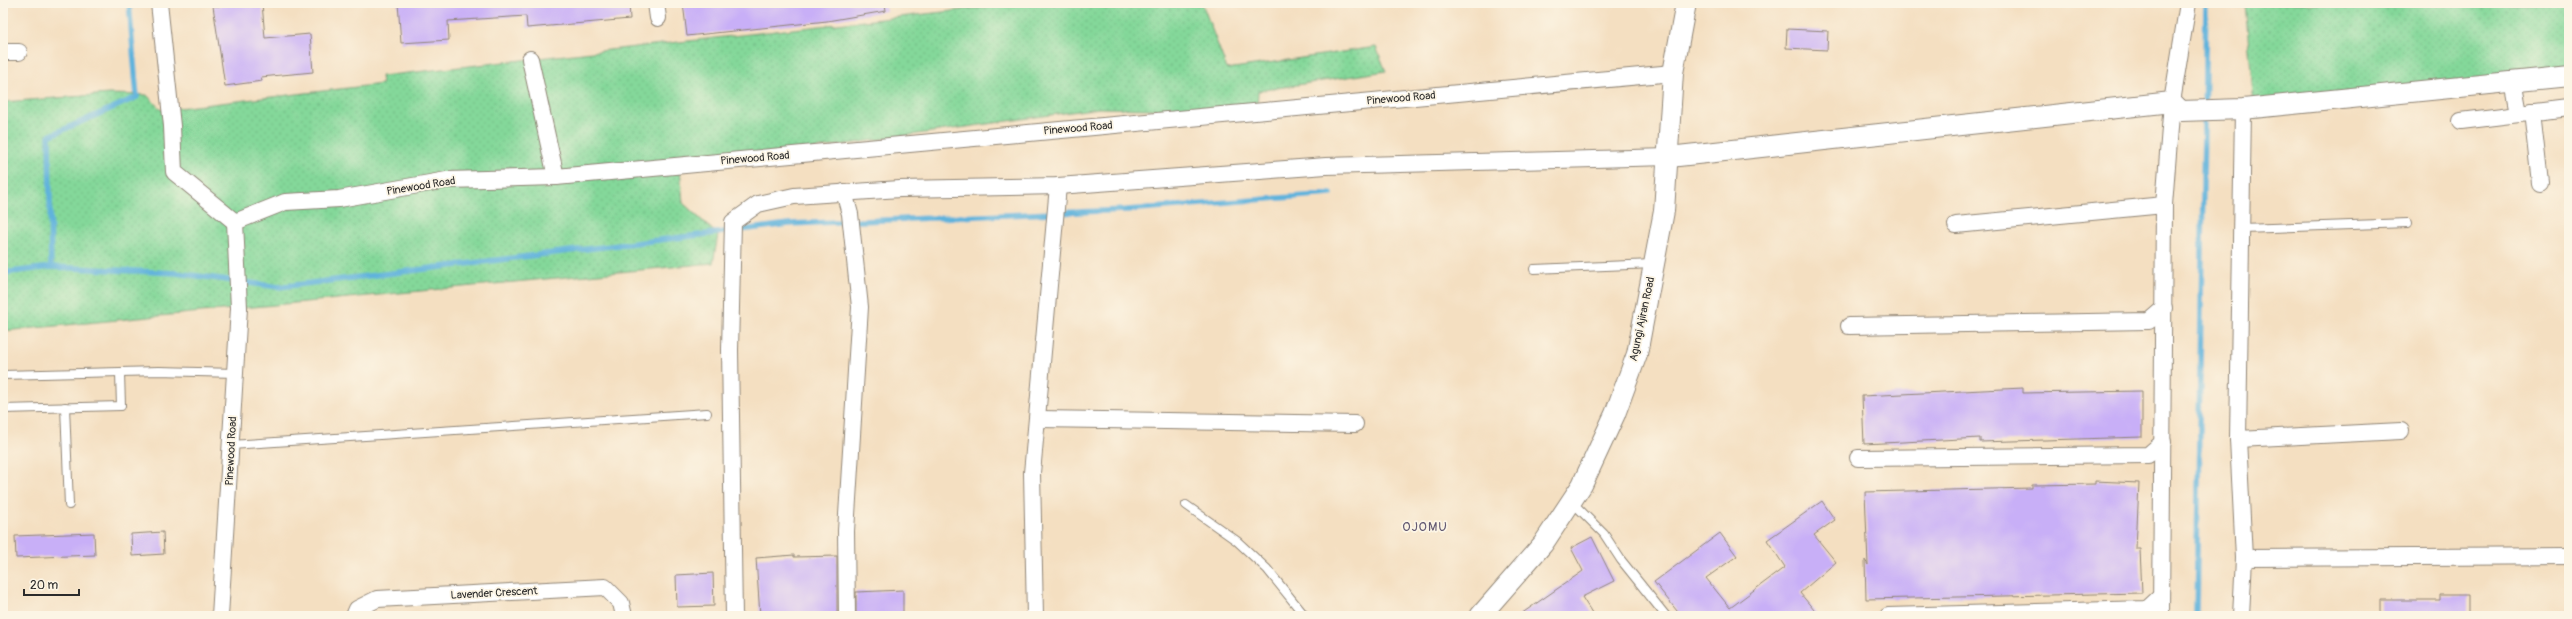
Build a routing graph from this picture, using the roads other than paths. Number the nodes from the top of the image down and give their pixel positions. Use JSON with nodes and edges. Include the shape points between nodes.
{"nodes":[{"id":1,"x":159,"y":3,"type":"edge"},
{"id":2,"x":1686,"y":3,"type":"edge"},
{"id":3,"x":2188,"y":3,"type":"edge"},
{"id":4,"x":530,"y":59,"type":"dead end"},
{"id":5,"x":1673,"y":73,"type":"junction"},
{"id":6,"x":2569,"y":76,"type":"edge"},
{"id":7,"x":2513,"y":81,"type":"junction"},
{"id":8,"x":2176,"y":106,"type":"junction"},
{"id":9,"x":2569,"y":108,"type":"edge"},
{"id":10,"x":2240,"y":109,"type":"junction"},
{"id":11,"x":2525,"y":113,"type":"junction"},
{"id":12,"x":2461,"y":121,"type":"dead end"},
{"id":13,"x":1669,"y":157,"type":"junction"},
{"id":14,"x":556,"y":177,"type":"junction"},
{"id":15,"x":2540,"y":182,"type":"dead end"},
{"id":16,"x":1058,"y":186,"type":"junction"},
{"id":17,"x":844,"y":192,"type":"junction"},
{"id":18,"x":2164,"y":205,"type":"junction"},
{"id":19,"x":235,"y":222,"type":"junction"},
{"id":20,"x":2408,"y":223,"type":"dead end"},
{"id":21,"x":1956,"y":225,"type":"dead end"},
{"id":22,"x":2242,"y":229,"type":"junction"},
{"id":23,"x":1654,"y":264,"type":"junction"},
{"id":24,"x":1534,"y":269,"type":"dead end"},
{"id":25,"x":2164,"y":308,"type":"junction"},
{"id":26,"x":1849,"y":326,"type":"dead end"},
{"id":27,"x":120,"y":373,"type":"junction"},
{"id":28,"x":236,"y":373,"type":"junction"},
{"id":29,"x":3,"y":375,"type":"edge"},
{"id":30,"x":65,"y":407,"type":"junction"},
{"id":31,"x":3,"y":409,"type":"edge"},
{"id":32,"x":707,"y":413,"type":"dead end"},
{"id":33,"x":1039,"y":419,"type":"junction"},
{"id":34,"x":1355,"y":424,"type":"dead end"},
{"id":35,"x":2401,"y":431,"type":"dead end"},
{"id":36,"x":2238,"y":439,"type":"junction"},
{"id":37,"x":2163,"y":442,"type":"junction"},
{"id":38,"x":231,"y":445,"type":"junction"},
{"id":39,"x":1858,"y":458,"type":"dead end"},
{"id":40,"x":1571,"y":501,"type":"junction"},
{"id":41,"x":69,"y":505,"type":"dead end"},
{"id":42,"x":1186,"y":505,"type":"dead end"},
{"id":43,"x":2569,"y":556,"type":"edge"},
{"id":44,"x":2244,"y":558,"type":"junction"},
{"id":45,"x":2161,"y":596,"type":"junction"},
{"id":46,"x":220,"y":616,"type":"edge"},
{"id":47,"x":354,"y":616,"type":"edge"},
{"id":48,"x":624,"y":616,"type":"edge"},
{"id":49,"x":734,"y":616,"type":"edge"},
{"id":50,"x":847,"y":616,"type":"edge"},
{"id":51,"x":1035,"y":616,"type":"edge"},
{"id":52,"x":1304,"y":616,"type":"edge"},
{"id":53,"x":1480,"y":616,"type":"edge"},
{"id":54,"x":1666,"y":616,"type":"edge"},
{"id":55,"x":1888,"y":616,"type":"edge"},
{"id":56,"x":2161,"y":616,"type":"edge"},
{"id":57,"x":2241,"y":616,"type":"edge"}],
"edges":[{"from":1,"to":19,"type":"street","via":[[172,126],[174,172]]},
{"from":2,"to":5,"type":"street","name":"Agungi Ajiran Road"},
{"from":3,"to":8,"type":"street"},
{"from":4,"to":14,"type":"street"},
{"from":5,"to":13,"type":"street","name":"Agungi Ajiran Road"},
{"from":5,"to":14,"type":"street","name":"Pinewood Road"},
{"from":6,"to":7,"type":"street"},
{"from":7,"to":10,"type":"street"},
{"from":7,"to":11,"type":"street"},
{"from":8,"to":10,"type":"street"},
{"from":8,"to":13,"type":"street"},
{"from":8,"to":18,"type":"street"},
{"from":9,"to":11,"type":"street"},
{"from":10,"to":22,"type":"street"},
{"from":11,"to":12,"type":"street"},
{"from":11,"to":15,"type":"street"},
{"from":13,"to":16,"type":"street","via":[[1326,166]]},
{"from":13,"to":23,"type":"street","name":"Agungi Ajiran Road","via":[[1664,211]]},
{"from":14,"to":19,"type":"street","name":"Pinewood Road","via":[[447,180],[339,199],[285,202]]},
{"from":16,"to":17,"type":"street"},
{"from":16,"to":33,"type":"street"},
{"from":17,"to":49,"type":"street","via":[[794,196],[758,204],[733,222],[730,350]]},
{"from":17,"to":50,"type":"street","via":[[850,214],[860,307],[846,531]]},
{"from":18,"to":21,"type":"street"},
{"from":18,"to":25,"type":"street"},
{"from":19,"to":28,"type":"street","name":"Pinewood Road","via":[[239,308]]},
{"from":20,"to":22,"type":"lane"},
{"from":22,"to":36,"type":"street"},
{"from":23,"to":24,"type":"lane"},
{"from":23,"to":40,"type":"street","name":"Agungi Ajiran Road","via":[[1637,354],[1615,414],[1582,485]]},
{"from":25,"to":26,"type":"street","via":[[2150,321]]},
{"from":25,"to":37,"type":"street"},
{"from":27,"to":28,"type":"lane"},
{"from":27,"to":29,"type":"lane"},
{"from":27,"to":30,"type":"lane","via":[[121,406]]},
{"from":28,"to":38,"type":"street","name":"Pinewood Road"},
{"from":30,"to":31,"type":"lane"},
{"from":30,"to":41,"type":"lane"},
{"from":32,"to":38,"type":"lane"},
{"from":33,"to":34,"type":"street"},
{"from":33,"to":51,"type":"street","via":[[1032,473]]},
{"from":35,"to":36,"type":"street"},
{"from":36,"to":44,"type":"street"},
{"from":37,"to":39,"type":"street","via":[[2148,455]]},
{"from":37,"to":45,"type":"street"},
{"from":38,"to":46,"type":"street","name":"Pinewood Road"},
{"from":40,"to":53,"type":"street","name":"Agungi Ajiran Road","via":[[1543,544]]},
{"from":40,"to":54,"type":"lane","via":[[1604,534],[1621,560]]},
{"from":42,"to":52,"type":"lane","via":[[1237,541],[1267,569]]},
{"from":43,"to":44,"type":"street"},
{"from":44,"to":57,"type":"street"},
{"from":45,"to":55,"type":"street","via":[[2147,609]]},
{"from":45,"to":56,"type":"street"},
{"from":47,"to":48,"type":"street","name":"Lavender Crescent","via":[[357,609],[377,599],[605,587],[621,603]]}]}
